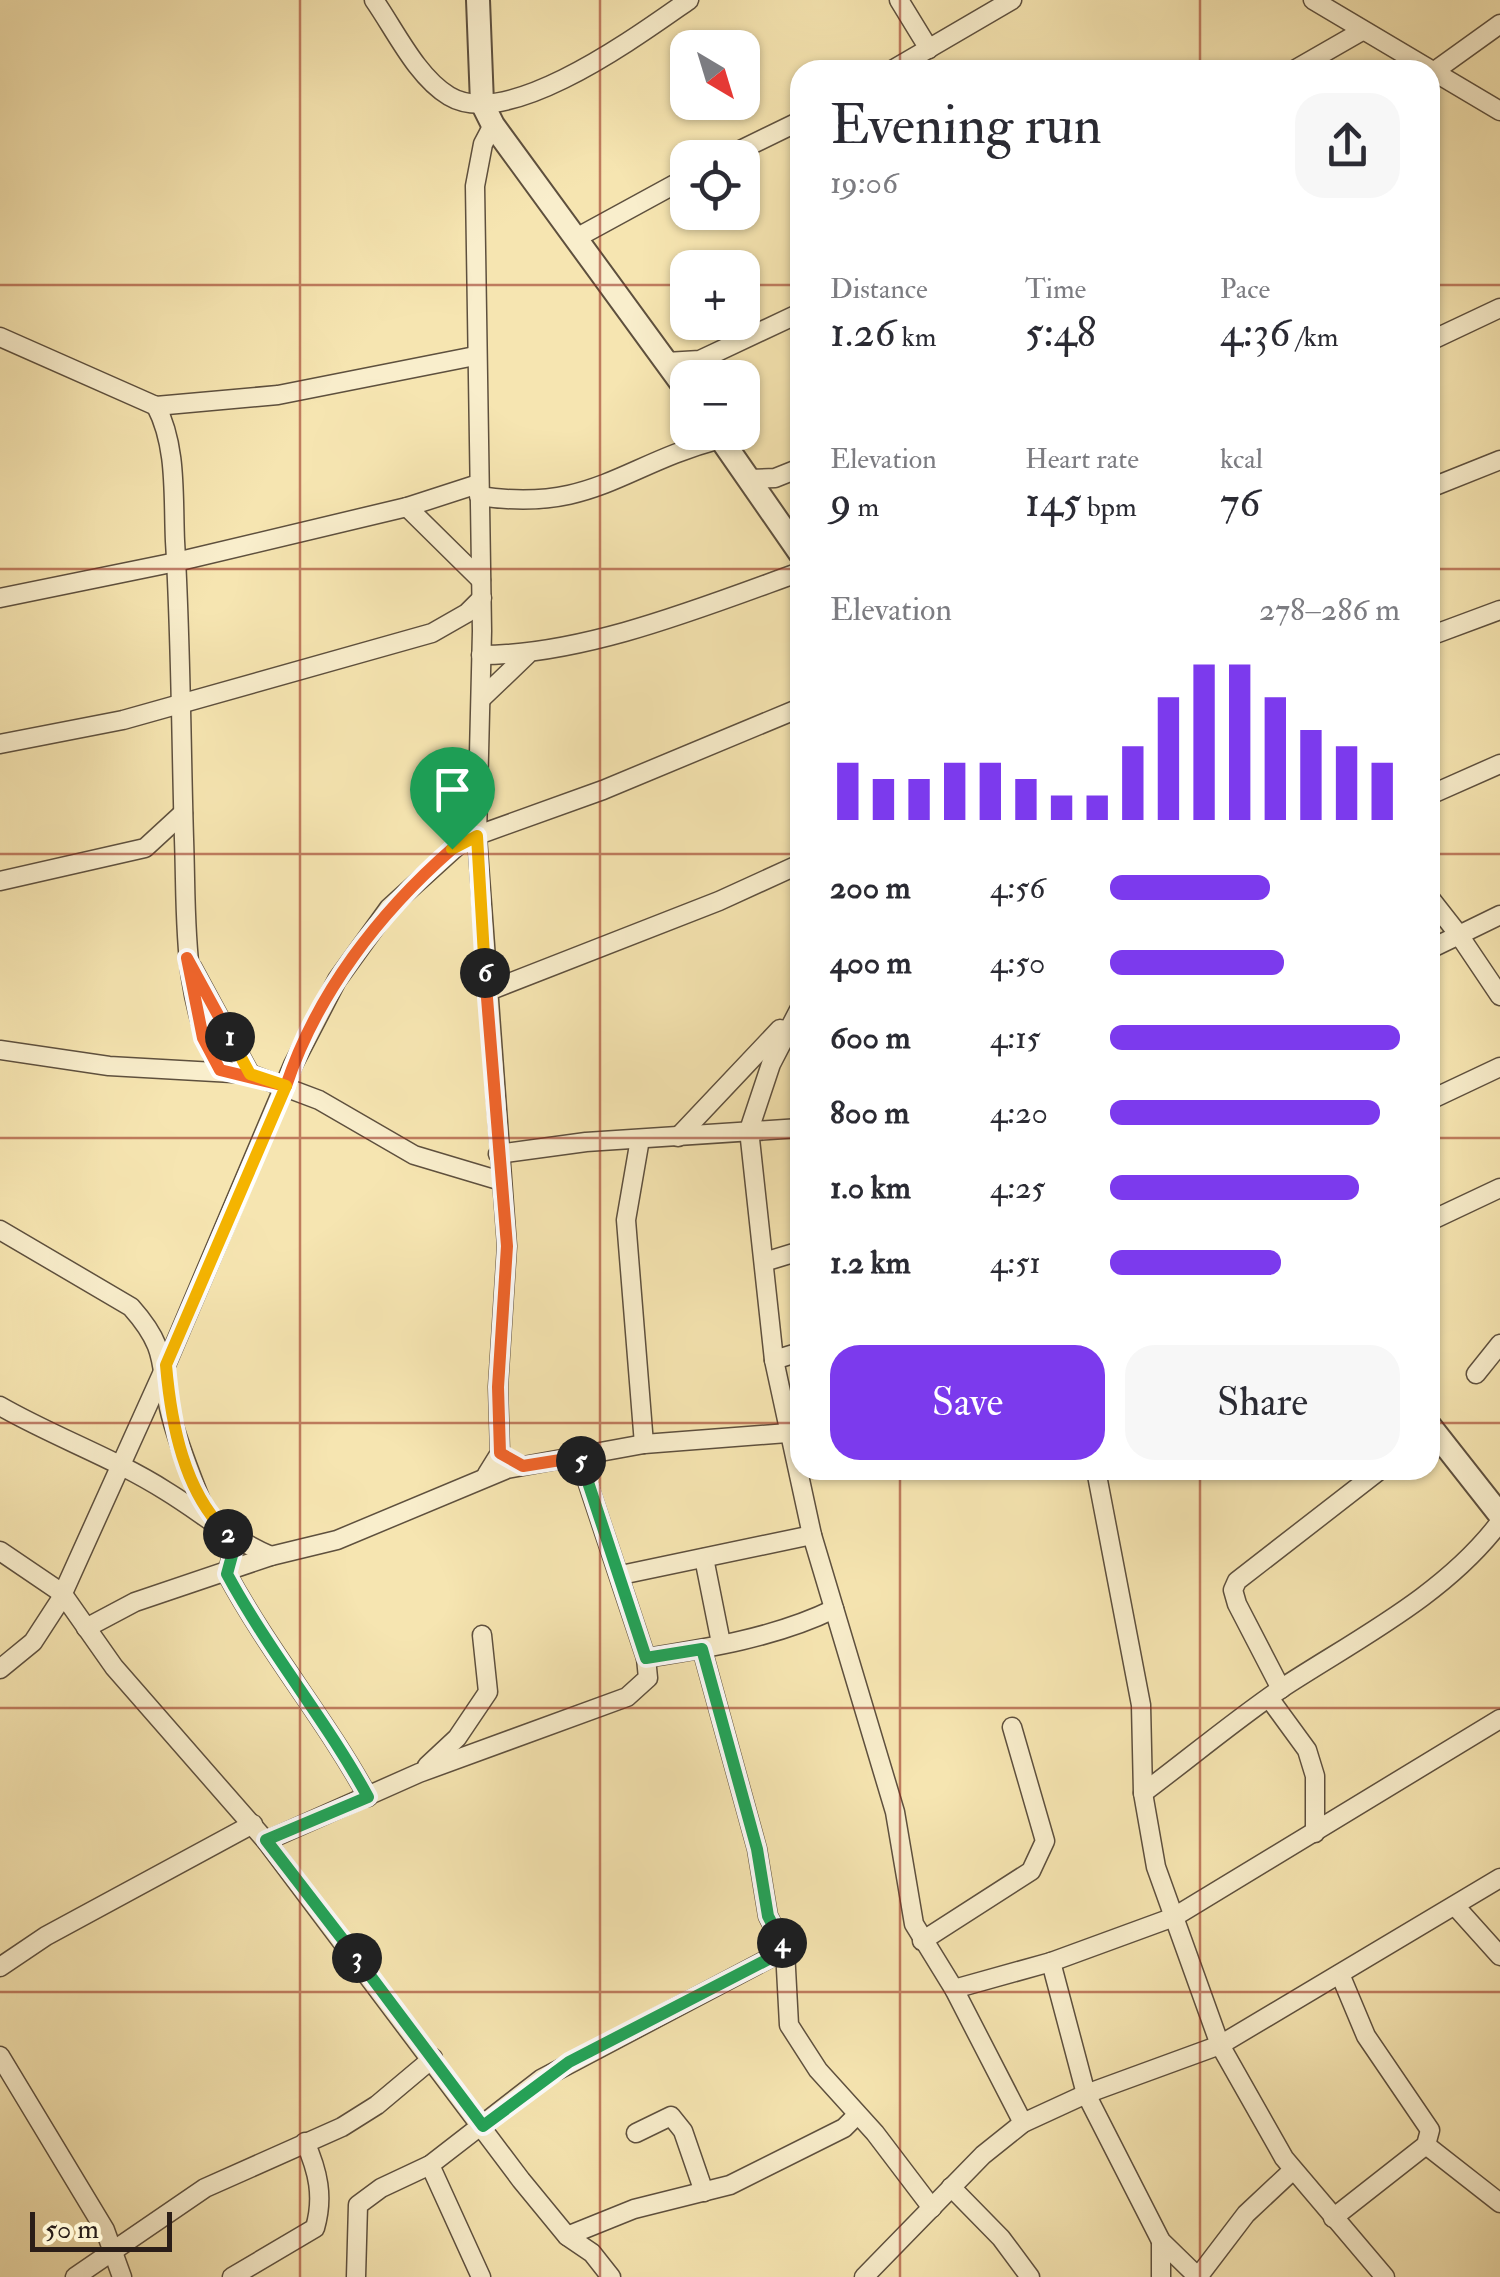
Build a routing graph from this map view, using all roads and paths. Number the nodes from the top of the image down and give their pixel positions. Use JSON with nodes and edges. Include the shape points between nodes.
{"nodes":[{"id":1,"x":374,"y":0,"type":"edge"},
{"id":2,"x":478,"y":0,"type":"edge"},
{"id":3,"x":689,"y":0,"type":"edge"},
{"id":4,"x":900,"y":0,"type":"edge"},
{"id":5,"x":1012,"y":0,"type":"edge"},
{"id":6,"x":1313,"y":0,"type":"edge"},
{"id":7,"x":1500,"y":24,"type":"edge"},
{"id":8,"x":1362,"y":31,"type":"junction"},
{"id":9,"x":929,"y":48,"type":"junction"},
{"id":10,"x":909,"y":60,"type":"edge"},
{"id":11,"x":1311,"y":60,"type":"edge"},
{"id":12,"x":1409,"y":60,"type":"edge"},
{"id":13,"x":1440,"y":70,"type":"edge"},
{"id":14,"x":1440,"y":79,"type":"edge"},
{"id":15,"x":482,"y":103,"type":"junction"},
{"id":16,"x":1500,"y":111,"type":"edge"},
{"id":17,"x":492,"y":125,"type":"junction"},
{"id":18,"x":790,"y":126,"type":"edge"},
{"id":19,"x":760,"y":140,"type":"edge"},
{"id":20,"x":670,"y":187,"type":"edge"},
{"id":21,"x":578,"y":237,"type":"junction"},
{"id":22,"x":1500,"y":308,"type":"edge"},
{"id":23,"x":790,"y":318,"type":"edge"},
{"id":24,"x":1440,"y":337,"type":"edge"},
{"id":25,"x":0,"y":338,"type":"edge"},
{"id":26,"x":475,"y":356,"type":"junction"},
{"id":27,"x":700,"y":360,"type":"edge"},
{"id":28,"x":666,"y":362,"type":"junction"},
{"id":29,"x":670,"y":362,"type":"edge"},
{"id":30,"x":670,"y":366,"type":"edge"},
{"id":31,"x":156,"y":406,"type":"junction"},
{"id":32,"x":187,"y":406,"type":"junction"},
{"id":33,"x":169,"y":431,"type":"junction"},
{"id":34,"x":682,"y":450,"type":"edge"},
{"id":35,"x":731,"y":450,"type":"edge"},
{"id":36,"x":1500,"y":460,"type":"edge"},
{"id":37,"x":790,"y":472,"type":"edge"},
{"id":38,"x":762,"y":484,"type":"junction"},
{"id":39,"x":1440,"y":484,"type":"edge"},
{"id":40,"x":479,"y":490,"type":"junction"},
{"id":41,"x":408,"y":507,"type":"junction"},
{"id":42,"x":790,"y":536,"type":"edge"},
{"id":43,"x":176,"y":562,"type":"junction"},
{"id":44,"x":790,"y":575,"type":"edge"},
{"id":45,"x":482,"y":589,"type":"junction"},
{"id":46,"x":0,"y":598,"type":"edge"},
{"id":47,"x":1500,"y":610,"type":"edge"},
{"id":48,"x":482,"y":632,"type":"junction"},
{"id":49,"x":1440,"y":632,"type":"edge"},
{"id":50,"x":432,"y":633,"type":"junction"},
{"id":51,"x":482,"y":655,"type":"junction"},
{"id":52,"x":528,"y":655,"type":"junction"},
{"id":53,"x":482,"y":699,"type":"junction"},
{"id":54,"x":180,"y":703,"type":"junction"},
{"id":55,"x":790,"y":712,"type":"edge"},
{"id":56,"x":0,"y":744,"type":"edge"},
{"id":57,"x":1500,"y":764,"type":"edge"},
{"id":58,"x":1440,"y":791,"type":"edge"},
{"id":59,"x":183,"y":813,"type":"junction"},
{"id":60,"x":477,"y":836,"type":"junction"},
{"id":61,"x":790,"y":869,"type":"edge"},
{"id":62,"x":0,"y":882,"type":"edge"},
{"id":63,"x":1440,"y":911,"type":"edge"},
{"id":64,"x":1500,"y":915,"type":"edge"},
{"id":65,"x":1459,"y":935,"type":"junction"},
{"id":66,"x":1440,"y":944,"type":"edge"},
{"id":67,"x":187,"y":958,"type":"junction"},
{"id":68,"x":486,"y":992,"type":"junction"},
{"id":69,"x":1500,"y":996,"type":"edge"},
{"id":70,"x":790,"y":1018,"type":"edge"},
{"id":71,"x":790,"y":1025,"type":"edge"},
{"id":72,"x":203,"y":1038,"type":"junction"},
{"id":73,"x":0,"y":1050,"type":"edge"},
{"id":74,"x":1500,"y":1066,"type":"edge"},
{"id":75,"x":186,"y":1068,"type":"junction"},
{"id":76,"x":220,"y":1070,"type":"junction"},
{"id":77,"x":250,"y":1074,"type":"junction"},
{"id":78,"x":286,"y":1086,"type":"junction"},
{"id":79,"x":1440,"y":1095,"type":"edge"},
{"id":80,"x":790,"y":1128,"type":"edge"},
{"id":81,"x":749,"y":1130,"type":"junction"},
{"id":82,"x":678,"y":1136,"type":"junction"},
{"id":83,"x":640,"y":1139,"type":"junction"},
{"id":84,"x":498,"y":1154,"type":"junction"},
{"id":85,"x":500,"y":1181,"type":"junction"},
{"id":86,"x":1500,"y":1188,"type":"edge"},
{"id":87,"x":1440,"y":1217,"type":"edge"},
{"id":88,"x":0,"y":1230,"type":"edge"},
{"id":89,"x":790,"y":1255,"type":"edge"},
{"id":90,"x":764,"y":1262,"type":"junction"},
{"id":91,"x":1500,"y":1344,"type":"edge"},
{"id":92,"x":790,"y":1355,"type":"edge"},
{"id":93,"x":774,"y":1360,"type":"junction"},
{"id":94,"x":166,"y":1365,"type":"junction"},
{"id":95,"x":1476,"y":1374,"type":"dead end"},
{"id":96,"x":0,"y":1406,"type":"edge"},
{"id":97,"x":790,"y":1412,"type":"edge"},
{"id":98,"x":790,"y":1432,"type":"edge"},
{"id":99,"x":1440,"y":1441,"type":"edge"},
{"id":100,"x":644,"y":1444,"type":"junction"},
{"id":101,"x":500,"y":1453,"type":"junction"},
{"id":102,"x":579,"y":1457,"type":"junction"},
{"id":103,"x":523,"y":1466,"type":"junction"},
{"id":104,"x":120,"y":1467,"type":"junction"},
{"id":105,"x":487,"y":1474,"type":"junction"},
{"id":106,"x":804,"y":1480,"type":"edge"},
{"id":107,"x":1098,"y":1480,"type":"edge"},
{"id":108,"x":1367,"y":1480,"type":"edge"},
{"id":109,"x":206,"y":1514,"type":"junction"},
{"id":110,"x":1500,"y":1519,"type":"edge"},
{"id":111,"x":812,"y":1534,"type":"junction"},
{"id":112,"x":236,"y":1541,"type":"junction"},
{"id":113,"x":0,"y":1551,"type":"edge"},
{"id":114,"x":271,"y":1556,"type":"junction"},
{"id":115,"x":704,"y":1558,"type":"junction"},
{"id":116,"x":227,"y":1574,"type":"junction"},
{"id":117,"x":621,"y":1575,"type":"junction"},
{"id":118,"x":62,"y":1593,"type":"junction"},
{"id":119,"x":834,"y":1610,"type":"junction"},
{"id":120,"x":804,"y":1624,"type":"junction"},
{"id":121,"x":86,"y":1628,"type":"junction"},
{"id":122,"x":839,"y":1629,"type":"junction"},
{"id":123,"x":482,"y":1635,"type":"dead end"},
{"id":124,"x":712,"y":1646,"type":"junction"},
{"id":125,"x":646,"y":1658,"type":"junction"},
{"id":126,"x":0,"y":1669,"type":"edge"},
{"id":127,"x":1275,"y":1694,"type":"junction"},
{"id":128,"x":1500,"y":1719,"type":"edge"},
{"id":129,"x":1012,"y":1727,"type":"dead end"},
{"id":130,"x":419,"y":1774,"type":"junction"},
{"id":131,"x":1143,"y":1794,"type":"junction"},
{"id":132,"x":368,"y":1797,"type":"junction"},
{"id":133,"x":252,"y":1824,"type":"junction"},
{"id":134,"x":1315,"y":1834,"type":"junction"},
{"id":135,"x":266,"y":1840,"type":"junction"},
{"id":136,"x":1500,"y":1878,"type":"edge"},
{"id":137,"x":1456,"y":1907,"type":"junction"},
{"id":138,"x":1174,"y":1917,"type":"junction"},
{"id":139,"x":922,"y":1942,"type":"junction"},
{"id":140,"x":786,"y":1950,"type":"junction"},
{"id":141,"x":1500,"y":1956,"type":"edge"},
{"id":142,"x":1052,"y":1962,"type":"junction"},
{"id":143,"x":0,"y":1967,"type":"edge"},
{"id":144,"x":1340,"y":1974,"type":"junction"},
{"id":145,"x":954,"y":1990,"type":"junction"},
{"id":146,"x":1220,"y":2045,"type":"junction"},
{"id":147,"x":0,"y":2056,"type":"edge"},
{"id":148,"x":433,"y":2058,"type":"junction"},
{"id":149,"x":1086,"y":2094,"type":"junction"},
{"id":150,"x":856,"y":2116,"type":"junction"},
{"id":151,"x":1023,"y":2124,"type":"junction"},
{"id":152,"x":483,"y":2126,"type":"junction"},
{"id":153,"x":636,"y":2133,"type":"dead end"},
{"id":154,"x":305,"y":2142,"type":"junction"},
{"id":155,"x":1426,"y":2145,"type":"junction"},
{"id":156,"x":430,"y":2166,"type":"junction"},
{"id":157,"x":1294,"y":2170,"type":"junction"},
{"id":158,"x":951,"y":2187,"type":"junction"},
{"id":159,"x":704,"y":2192,"type":"junction"},
{"id":160,"x":1500,"y":2203,"type":"edge"},
{"id":161,"x":932,"y":2208,"type":"junction"},
{"id":162,"x":1333,"y":2218,"type":"junction"},
{"id":163,"x":567,"y":2236,"type":"junction"},
{"id":164,"x":1162,"y":2241,"type":"junction"},
{"id":165,"x":111,"y":2254,"type":"junction"},
{"id":166,"x":75,"y":2277,"type":"edge"},
{"id":167,"x":122,"y":2277,"type":"edge"},
{"id":168,"x":232,"y":2277,"type":"edge"},
{"id":169,"x":356,"y":2277,"type":"edge"},
{"id":170,"x":481,"y":2277,"type":"edge"},
{"id":171,"x":611,"y":2277,"type":"edge"},
{"id":172,"x":864,"y":2277,"type":"edge"},
{"id":173,"x":1030,"y":2277,"type":"edge"},
{"id":174,"x":1162,"y":2277,"type":"edge"},
{"id":175,"x":1198,"y":2277,"type":"edge"},
{"id":176,"x":1385,"y":2277,"type":"edge"}],
"edges":[{"from":1,"to":15,"type":"street","via":[[438,89],[459,102]]},
{"from":2,"to":15,"type":"street"},
{"from":3,"to":15,"type":"street","via":[[532,94]]},
{"from":4,"to":9,"type":"street"},
{"from":5,"to":9,"type":"street"},
{"from":6,"to":8,"type":"street"},
{"from":7,"to":13,"type":"street"},
{"from":8,"to":11,"type":"street"},
{"from":8,"to":12,"type":"street"},
{"from":9,"to":10,"type":"street"},
{"from":14,"to":16,"type":"street"},
{"from":15,"to":17,"type":"street"},
{"from":17,"to":21,"type":"street"},
{"from":17,"to":26,"type":"street","via":[[476,186]]},
{"from":18,"to":19,"type":"street"},
{"from":20,"to":21,"type":"street"},
{"from":21,"to":28,"type":"street"},
{"from":22,"to":24,"type":"street"},
{"from":23,"to":27,"type":"street"},
{"from":25,"to":31,"type":"street"},
{"from":26,"to":32,"type":"street"},
{"from":26,"to":40,"type":"street"},
{"from":28,"to":29,"type":"street"},
{"from":28,"to":30,"type":"street"},
{"from":31,"to":32,"type":"street"},
{"from":31,"to":33,"type":"street"},
{"from":32,"to":33,"type":"street"},
{"from":33,"to":43,"type":"street"},
{"from":34,"to":40,"type":"street","via":[[582,494],[514,502]]},
{"from":35,"to":38,"type":"street"},
{"from":36,"to":39,"type":"street"},
{"from":37,"to":38,"type":"street"},
{"from":38,"to":42,"type":"street"},
{"from":40,"to":41,"type":"street"},
{"from":40,"to":45,"type":"street"},
{"from":41,"to":43,"type":"street"},
{"from":41,"to":45,"type":"street"},
{"from":43,"to":46,"type":"street"},
{"from":43,"to":54,"type":"street"},
{"from":44,"to":52,"type":"street"},
{"from":45,"to":48,"type":"street"},
{"from":45,"to":50,"type":"street","via":[[467,613]]},
{"from":47,"to":49,"type":"street"},
{"from":48,"to":50,"type":"street"},
{"from":48,"to":51,"type":"street"},
{"from":50,"to":54,"type":"street"},
{"from":51,"to":52,"type":"street"},
{"from":51,"to":53,"type":"street"},
{"from":52,"to":53,"type":"street"},
{"from":53,"to":60,"type":"street"},
{"from":54,"to":56,"type":"street"},
{"from":54,"to":59,"type":"street"},
{"from":55,"to":60,"type":"street"},
{"from":57,"to":58,"type":"street"},
{"from":59,"to":62,"type":"street","via":[[145,848]]},
{"from":59,"to":67,"type":"street"},
{"from":60,"to":68,"type":"street"},
{"from":60,"to":78,"type":"street","via":[[452,849],[389,908],[337,980]]},
{"from":61,"to":68,"type":"street"},
{"from":63,"to":65,"type":"street"},
{"from":64,"to":65,"type":"street"},
{"from":65,"to":66,"type":"street"},
{"from":65,"to":69,"type":"street"},
{"from":67,"to":72,"type":"street"},
{"from":67,"to":77,"type":"street"},
{"from":68,"to":84,"type":"street"},
{"from":70,"to":82,"type":"street"},
{"from":71,"to":81,"type":"street"},
{"from":72,"to":75,"type":"street"},
{"from":72,"to":76,"type":"street"},
{"from":73,"to":75,"type":"street","via":[[109,1066]]},
{"from":74,"to":79,"type":"street"},
{"from":75,"to":76,"type":"street"},
{"from":76,"to":77,"type":"street"},
{"from":77,"to":78,"type":"street"},
{"from":78,"to":85,"type":"street","via":[[414,1155]]},
{"from":78,"to":94,"type":"street"},
{"from":80,"to":81,"type":"street"},
{"from":81,"to":82,"type":"street"},
{"from":81,"to":90,"type":"street"},
{"from":82,"to":83,"type":"street"},
{"from":83,"to":84,"type":"street"},
{"from":83,"to":100,"type":"street","via":[[626,1220]]},
{"from":84,"to":85,"type":"street"},
{"from":85,"to":101,"type":"street","via":[[507,1260]]},
{"from":86,"to":87,"type":"street"},
{"from":88,"to":94,"type":"street","via":[[131,1308]]},
{"from":89,"to":90,"type":"street"},
{"from":90,"to":93,"type":"street"},
{"from":91,"to":95,"type":"street"},
{"from":92,"to":93,"type":"street"},
{"from":93,"to":97,"type":"street"},
{"from":94,"to":104,"type":"street"},
{"from":94,"to":109,"type":"street","via":[[170,1412]]},
{"from":96,"to":104,"type":"street"},
{"from":98,"to":100,"type":"street"},
{"from":99,"to":110,"type":"street"},
{"from":100,"to":102,"type":"street"},
{"from":101,"to":103,"type":"street"},
{"from":101,"to":105,"type":"street"},
{"from":102,"to":103,"type":"street"},
{"from":102,"to":117,"type":"street"},
{"from":103,"to":105,"type":"street"},
{"from":104,"to":109,"type":"street"},
{"from":104,"to":118,"type":"street"},
{"from":105,"to":114,"type":"street","via":[[337,1540]]},
{"from":106,"to":111,"type":"street"},
{"from":107,"to":131,"type":"street","via":[[1142,1705]]},
{"from":108,"to":127,"type":"street","via":[[1233,1590]]},
{"from":109,"to":112,"type":"street"},
{"from":110,"to":127,"type":"street","via":[[1463,1563],[1407,1608]]},
{"from":111,"to":115,"type":"street"},
{"from":111,"to":119,"type":"street"},
{"from":112,"to":114,"type":"street"},
{"from":112,"to":116,"type":"street"},
{"from":113,"to":118,"type":"street"},
{"from":114,"to":116,"type":"street"},
{"from":115,"to":117,"type":"street"},
{"from":115,"to":124,"type":"street"},
{"from":116,"to":121,"type":"street","via":[[135,1602]]},
{"from":116,"to":132,"type":"street","via":[[333,1732]]},
{"from":117,"to":125,"type":"street"},
{"from":118,"to":121,"type":"street"},
{"from":118,"to":126,"type":"street","via":[[33,1642]]},
{"from":119,"to":120,"type":"street"},
{"from":119,"to":122,"type":"street"},
{"from":120,"to":122,"type":"street"},
{"from":120,"to":124,"type":"street"},
{"from":121,"to":133,"type":"street"},
{"from":122,"to":139,"type":"street","via":[[894,1812]]},
{"from":123,"to":130,"type":"street","via":[[488,1692],[457,1738]]},
{"from":124,"to":125,"type":"street"},
{"from":124,"to":140,"type":"street","via":[[768,1916]]},
{"from":125,"to":130,"type":"street","via":[[648,1678],[626,1697]]},
{"from":127,"to":131,"type":"street"},
{"from":127,"to":134,"type":"street","via":[[1315,1776]]},
{"from":128,"to":134,"type":"street"},
{"from":129,"to":139,"type":"street","via":[[1045,1842],[1032,1871]]},
{"from":130,"to":132,"type":"street"},
{"from":131,"to":138,"type":"street","via":[[1156,1867]]},
{"from":132,"to":135,"type":"street"},
{"from":133,"to":135,"type":"street"},
{"from":133,"to":143,"type":"street"},
{"from":134,"to":138,"type":"street"},
{"from":135,"to":148,"type":"street"},
{"from":136,"to":137,"type":"street"},
{"from":137,"to":141,"type":"street"},
{"from":137,"to":144,"type":"street"},
{"from":138,"to":142,"type":"street"},
{"from":138,"to":146,"type":"street"},
{"from":139,"to":145,"type":"street"},
{"from":140,"to":150,"type":"street","via":[[788,2025]]},
{"from":140,"to":152,"type":"street","via":[[555,2071]]},
{"from":142,"to":145,"type":"street"},
{"from":142,"to":149,"type":"street"},
{"from":144,"to":146,"type":"street"},
{"from":144,"to":155,"type":"street","via":[[1366,2036],[1427,2122]]},
{"from":145,"to":151,"type":"street"},
{"from":146,"to":149,"type":"street"},
{"from":146,"to":157,"type":"street"},
{"from":147,"to":165,"type":"street","via":[[105,2230]]},
{"from":148,"to":152,"type":"street"},
{"from":148,"to":154,"type":"street","via":[[377,2105]]},
{"from":149,"to":151,"type":"street"},
{"from":149,"to":164,"type":"street"},
{"from":150,"to":159,"type":"street","via":[[844,2128]]},
{"from":150,"to":161,"type":"street"},
{"from":151,"to":158,"type":"street"},
{"from":152,"to":156,"type":"street"},
{"from":152,"to":163,"type":"street"},
{"from":153,"to":159,"type":"street","via":[[671,2116],[683,2131]]},
{"from":154,"to":165,"type":"street","via":[[204,2188]]},
{"from":154,"to":168,"type":"street","via":[[322,2206],[315,2228]]},
{"from":155,"to":160,"type":"street"},
{"from":155,"to":162,"type":"street"},
{"from":156,"to":169,"type":"street","via":[[358,2205]]},
{"from":156,"to":170,"type":"street"},
{"from":157,"to":162,"type":"street"},
{"from":157,"to":175,"type":"street","via":[[1246,2214]]},
{"from":158,"to":161,"type":"street"},
{"from":158,"to":173,"type":"street"},
{"from":159,"to":163,"type":"street","via":[[634,2209]]},
{"from":161,"to":172,"type":"street"},
{"from":162,"to":176,"type":"street"},
{"from":163,"to":171,"type":"street"},
{"from":164,"to":174,"type":"street"},
{"from":164,"to":175,"type":"street"},
{"from":165,"to":166,"type":"street"},
{"from":165,"to":167,"type":"street"}]}
